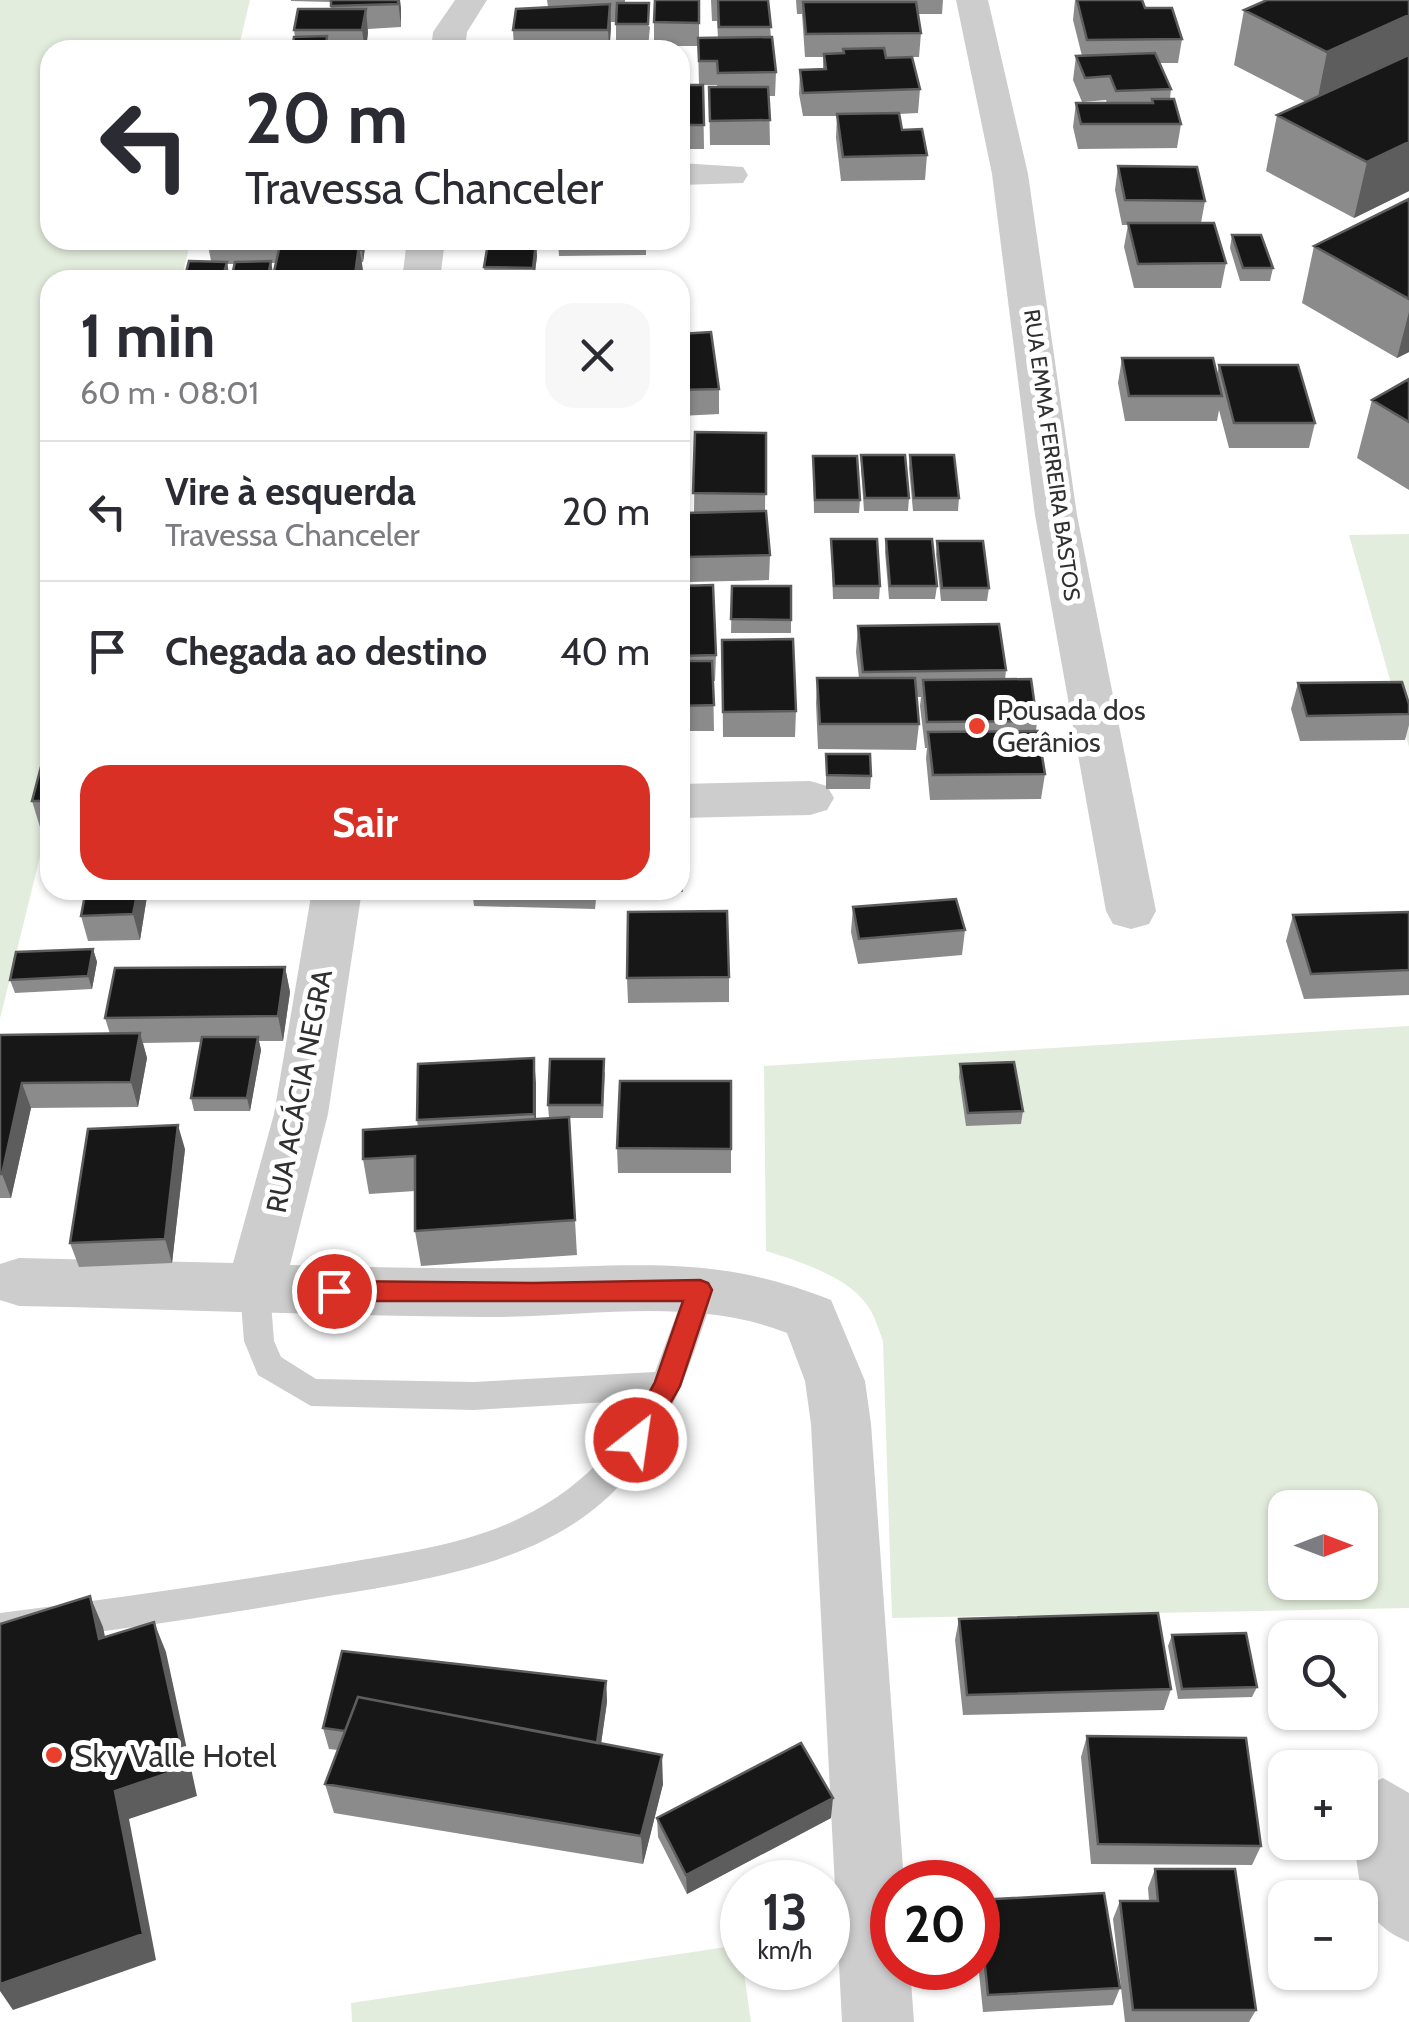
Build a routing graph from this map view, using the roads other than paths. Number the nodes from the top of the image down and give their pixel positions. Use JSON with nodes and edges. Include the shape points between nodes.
{"nodes":[{"id":1,"x":433,"y":0,"type":"edge"},
{"id":2,"x":471,"y":0,"type":"edge"},
{"id":3,"x":972,"y":0,"type":"edge"},
{"id":4,"x":449,"y":40,"type":"edge"},
{"id":5,"x":450,"y":40,"type":"edge"},
{"id":6,"x":690,"y":174,"type":"edge"},
{"id":7,"x":730,"y":175,"type":"dead end"},
{"id":8,"x":810,"y":798,"type":"dead end"},
{"id":9,"x":690,"y":802,"type":"edge"},
{"id":10,"x":335,"y":900,"type":"edge"},
{"id":11,"x":1131,"y":911,"type":"dead end"},
{"id":12,"x":19,"y":1282,"type":"dead end"},
{"id":13,"x":255,"y":1290,"type":"junction"},
{"id":14,"x":700,"y":1290,"type":"junction"},
{"id":15,"x":667,"y":1386,"type":"junction"},
{"id":16,"x":0,"y":1630,"type":"edge"},
{"id":17,"x":1383,"y":1812,"type":"dead end"},
{"id":18,"x":1409,"y":1907,"type":"edge"},
{"id":19,"x":878,"y":2022,"type":"edge"}],
"edges":[{"from":1,"to":4,"type":"street"},
{"from":2,"to":5,"type":"street"},
{"from":3,"to":11,"type":"street","name":"RUA EMMA FERREIRA BASTOS","via":[[1010,174],[1056,515]]},
{"from":6,"to":7,"type":"street"},
{"from":8,"to":9,"type":"street"},
{"from":10,"to":13,"type":"street","name":"RUA ACÁCIA NEGRA","via":[[300,1114]]},
{"from":12,"to":13,"type":"street"},
{"from":13,"to":14,"type":"street"},
{"from":13,"to":15,"type":"lane","via":[[259,1342],[269,1366],[311,1392],[474,1396]]},
{"from":14,"to":15,"type":"lane"},
{"from":14,"to":19,"type":"street","via":[[742,1292],[810,1317],[835,1381]]},
{"from":15,"to":16,"type":"lane","via":[[606,1478],[557,1516],[455,1557],[204,1603]]},
{"from":17,"to":18,"type":"street","via":[[1396,1891]]}]}
